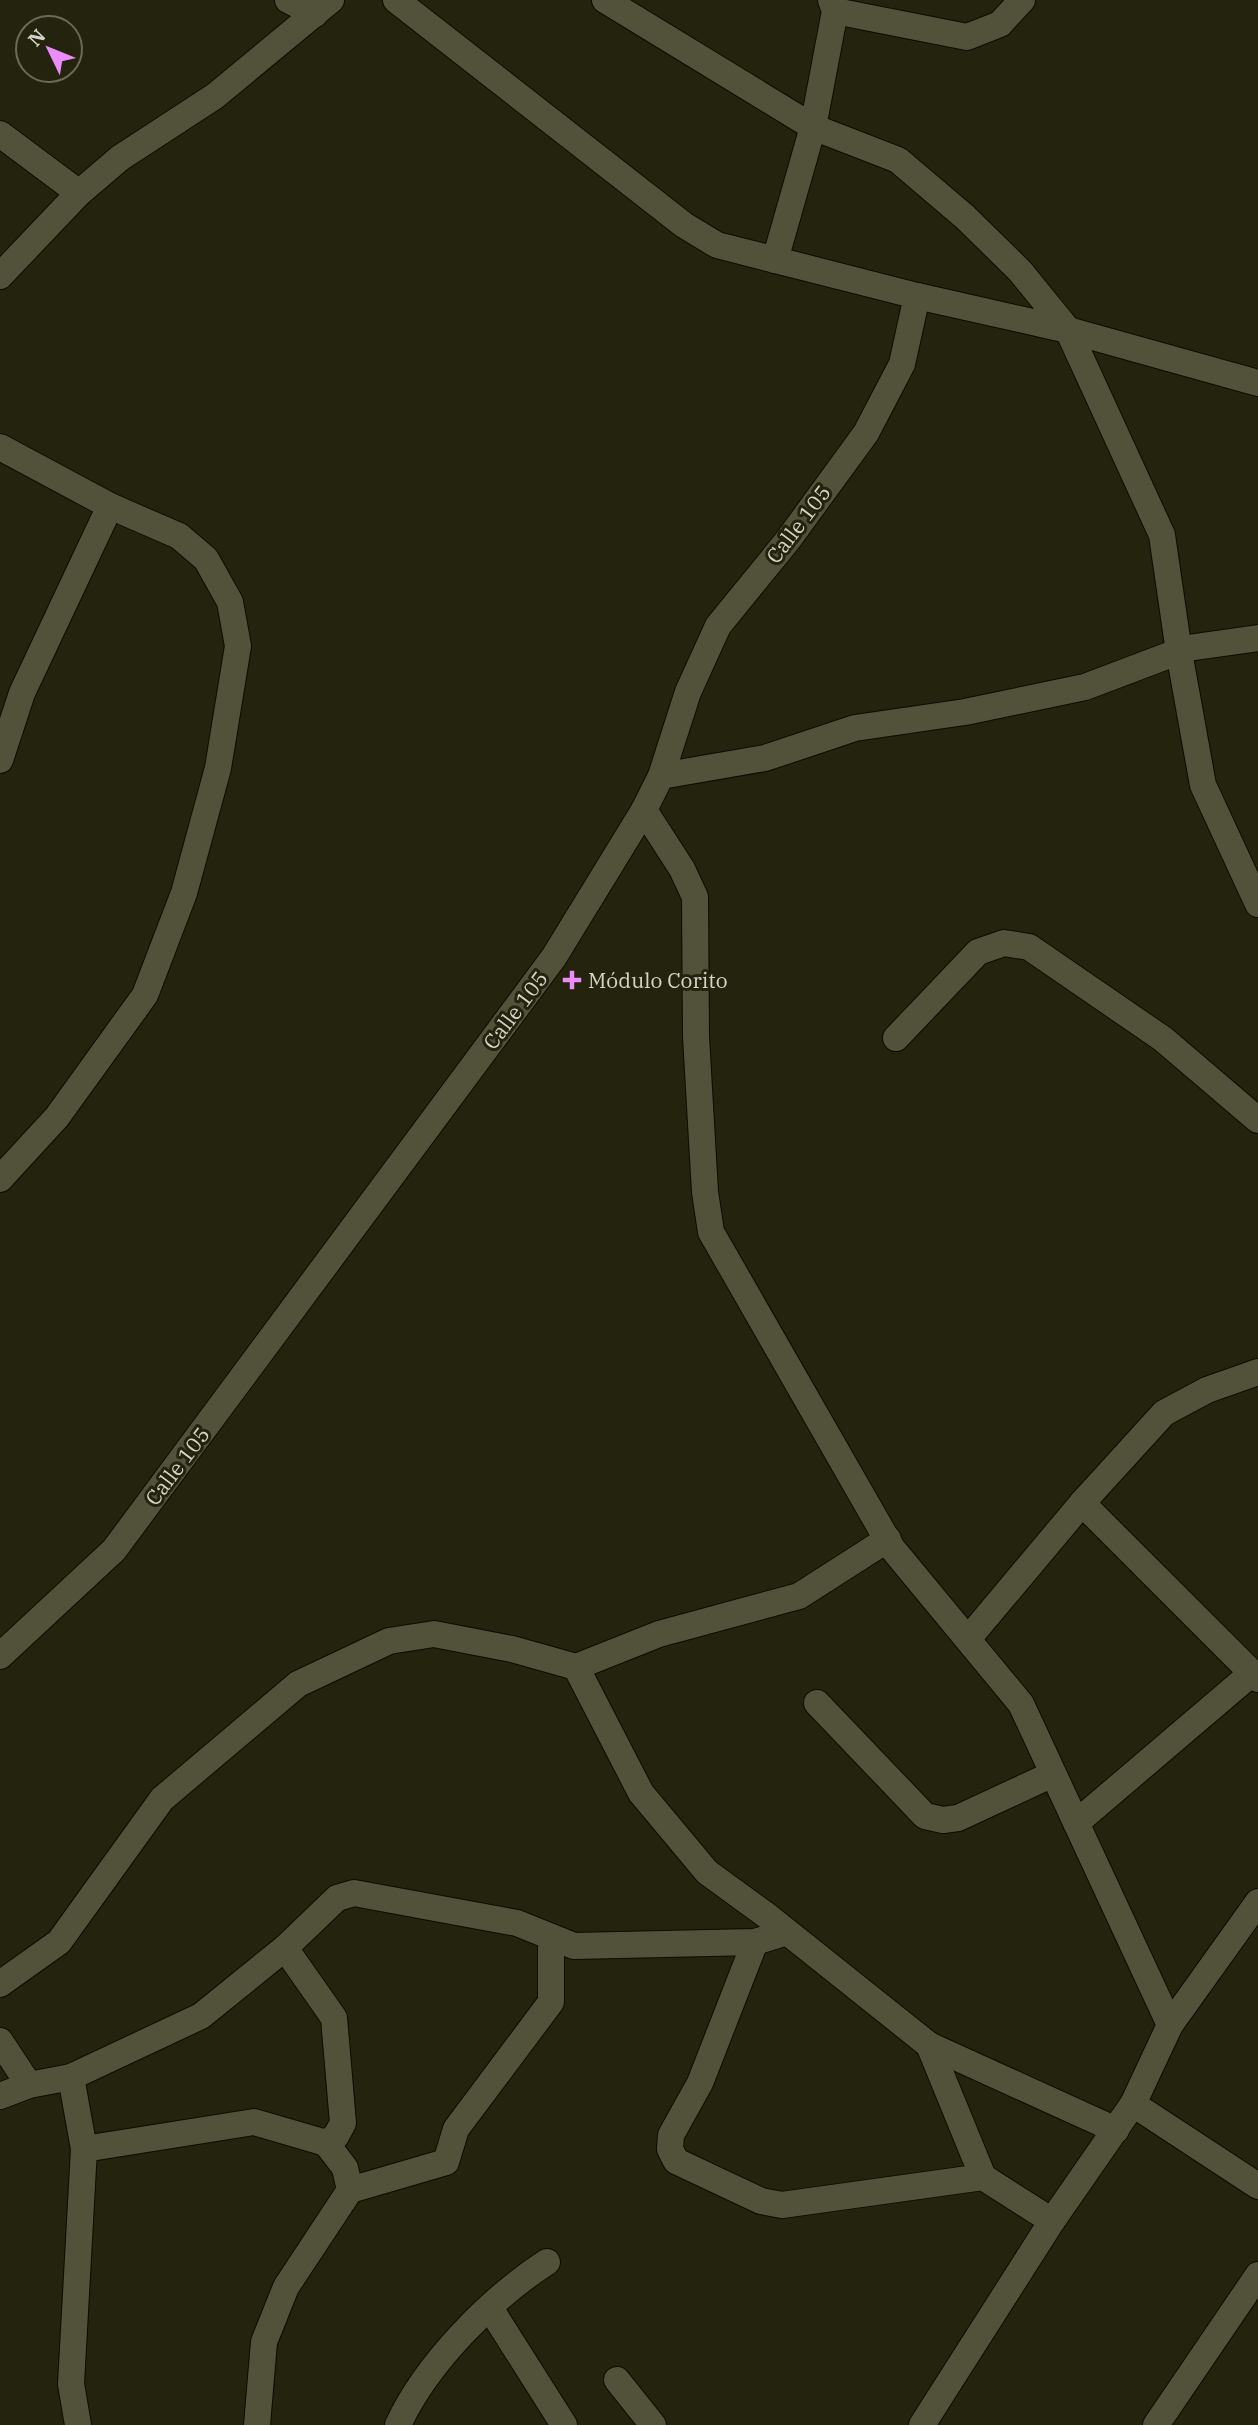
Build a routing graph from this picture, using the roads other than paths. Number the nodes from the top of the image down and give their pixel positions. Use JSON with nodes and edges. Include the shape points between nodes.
{"nodes":[{"id":1,"x":288,"y":0,"type":"edge"},
{"id":2,"x":396,"y":0,"type":"edge"},
{"id":3,"x":605,"y":0,"type":"edge"},
{"id":4,"x":1022,"y":0,"type":"edge"},
{"id":5,"x":833,"y":6,"type":"edge"},
{"id":6,"x":323,"y":7,"type":"edge"},
{"id":7,"x":813,"y":127,"type":"junction"},
{"id":8,"x":0,"y":134,"type":"edge"},
{"id":9,"x":79,"y":193,"type":"junction"},
{"id":10,"x":775,"y":260,"type":"junction"},
{"id":11,"x":0,"y":276,"type":"edge"},
{"id":12,"x":917,"y":296,"type":"junction"},
{"id":13,"x":1068,"y":330,"type":"junction"},
{"id":14,"x":1258,"y":383,"type":"edge"},
{"id":15,"x":0,"y":447,"type":"edge"},
{"id":16,"x":110,"y":506,"type":"junction"},
{"id":17,"x":1258,"y":638,"type":"edge"},
{"id":18,"x":1179,"y":652,"type":"junction"},
{"id":19,"x":0,"y":760,"type":"edge"},
{"id":20,"x":661,"y":776,"type":"junction"},
{"id":21,"x":644,"y":810,"type":"junction"},
{"id":22,"x":1258,"y":904,"type":"edge"},
{"id":23,"x":896,"y":1038,"type":"dead end"},
{"id":24,"x":1258,"y":1119,"type":"edge"},
{"id":25,"x":0,"y":1179,"type":"edge"},
{"id":26,"x":1258,"y":1372,"type":"edge"},
{"id":27,"x":1082,"y":1503,"type":"junction"},
{"id":28,"x":888,"y":1539,"type":"junction"},
{"id":29,"x":968,"y":1639,"type":"junction"},
{"id":30,"x":0,"y":1656,"type":"edge"},
{"id":31,"x":576,"y":1667,"type":"junction"},
{"id":32,"x":1255,"y":1676,"type":"edge"},
{"id":33,"x":817,"y":1703,"type":"dead end"},
{"id":34,"x":1053,"y":1774,"type":"junction"},
{"id":35,"x":1076,"y":1823,"type":"junction"},
{"id":36,"x":1258,"y":1902,"type":"edge"},
{"id":37,"x":786,"y":1932,"type":"junction"},
{"id":38,"x":551,"y":1937,"type":"junction"},
{"id":39,"x":755,"y":1941,"type":"junction"},
{"id":40,"x":285,"y":1948,"type":"junction"},
{"id":41,"x":0,"y":1984,"type":"edge"},
{"id":42,"x":1170,"y":2025,"type":"junction"},
{"id":43,"x":0,"y":2041,"type":"edge"},
{"id":44,"x":929,"y":2045,"type":"junction"},
{"id":45,"x":71,"y":2077,"type":"junction"},
{"id":46,"x":29,"y":2085,"type":"junction"},
{"id":47,"x":0,"y":2096,"type":"edge"},
{"id":48,"x":1133,"y":2104,"type":"junction"},
{"id":49,"x":1116,"y":2130,"type":"junction"},
{"id":50,"x":326,"y":2143,"type":"junction"},
{"id":51,"x":84,"y":2149,"type":"junction"},
{"id":52,"x":983,"y":2177,"type":"junction"},
{"id":53,"x":1258,"y":2186,"type":"edge"},
{"id":54,"x":350,"y":2190,"type":"junction"},
{"id":55,"x":1052,"y":2221,"type":"junction"},
{"id":56,"x":547,"y":2262,"type":"dead end"},
{"id":57,"x":1258,"y":2275,"type":"edge"},
{"id":58,"x":490,"y":2308,"type":"junction"},
{"id":59,"x":617,"y":2380,"type":"dead end"},
{"id":60,"x":409,"y":2400,"type":"junction"},
{"id":61,"x":78,"y":2425,"type":"edge"},
{"id":62,"x":257,"y":2425,"type":"edge"},
{"id":63,"x":398,"y":2425,"type":"edge"},
{"id":64,"x":425,"y":2425,"type":"edge"},
{"id":65,"x":564,"y":2425,"type":"edge"},
{"id":66,"x":653,"y":2425,"type":"edge"},
{"id":67,"x":922,"y":2425,"type":"edge"},
{"id":68,"x":1156,"y":2425,"type":"edge"}],
"edges":[{"from":1,"to":6,"type":"street"},
{"from":2,"to":10,"type":"street","via":[[684,225],[717,245]]},
{"from":3,"to":7,"type":"street"},
{"from":4,"to":5,"type":"street","via":[[1000,24],[967,37]]},
{"from":5,"to":7,"type":"street"},
{"from":6,"to":9,"type":"street","via":[[215,96],[120,158]]},
{"from":7,"to":10,"type":"street"},
{"from":7,"to":13,"type":"street","via":[[898,160],[1020,271]]},
{"from":8,"to":9,"type":"street"},
{"from":9,"to":11,"type":"street"},
{"from":10,"to":12,"type":"street"},
{"from":12,"to":13,"type":"street"},
{"from":12,"to":20,"type":"street","name":"Calle 105","via":[[902,364],[866,433],[718,626],[688,692]]},
{"from":13,"to":14,"type":"street"},
{"from":13,"to":18,"type":"street","via":[[1161,535]]},
{"from":15,"to":16,"type":"street"},
{"from":16,"to":19,"type":"street","via":[[22,692]]},
{"from":16,"to":25,"type":"street","via":[[179,536],[206,559],[230,602],[238,646],[218,768],[184,893],[145,995],[57,1117]]},
{"from":17,"to":18,"type":"street"},
{"from":18,"to":20,"type":"street","via":[[1085,687],[856,728],[765,758]]},
{"from":18,"to":22,"type":"street","via":[[1203,785]]},
{"from":20,"to":21,"type":"street","name":"Calle 105"},
{"from":21,"to":28,"type":"street","via":[[695,897],[696,1037],[711,1232]]},
{"from":21,"to":30,"type":"street","name":"Calle 105","via":[[554,957],[114,1550]]},
{"from":23,"to":24,"type":"street","via":[[978,951],[1004,943],[1029,947],[1163,1039]]},
{"from":26,"to":27,"type":"street","via":[[1207,1390],[1164,1413]]},
{"from":27,"to":29,"type":"street"},
{"from":27,"to":32,"type":"street"},
{"from":28,"to":29,"type":"street"},
{"from":28,"to":31,"type":"street","via":[[799,1596],[659,1634]]},
{"from":29,"to":34,"type":"street","via":[[1021,1704]]},
{"from":31,"to":37,"type":"street","via":[[641,1793],[707,1872]]},
{"from":31,"to":41,"type":"street","via":[[434,1634],[389,1641],[298,1684],[162,1799],[59,1942]]},
{"from":32,"to":35,"type":"street"},
{"from":33,"to":34,"type":"street","via":[[925,1816],[958,1818]]},
{"from":34,"to":35,"type":"street"},
{"from":35,"to":42,"type":"street"},
{"from":36,"to":42,"type":"street"},
{"from":37,"to":39,"type":"street"},
{"from":37,"to":44,"type":"street"},
{"from":38,"to":39,"type":"street","via":[[574,1946]]},
{"from":38,"to":40,"type":"street","via":[[517,1923],[354,1893],[337,1898]]},
{"from":38,"to":54,"type":"street","via":[[551,2002],[456,2129],[446,2162]]},
{"from":39,"to":52,"type":"street","via":[[700,2083],[671,2135],[670,2149],[676,2161],[761,2201],[782,2206]]},
{"from":40,"to":45,"type":"street","via":[[201,2016]]},
{"from":40,"to":50,"type":"street","via":[[334,2018],[343,2123]]},
{"from":42,"to":48,"type":"street"},
{"from":43,"to":46,"type":"street"},
{"from":44,"to":49,"type":"street"},
{"from":44,"to":52,"type":"street"},
{"from":45,"to":46,"type":"street"},
{"from":45,"to":51,"type":"street"},
{"from":46,"to":47,"type":"street"},
{"from":48,"to":49,"type":"street"},
{"from":48,"to":53,"type":"street"},
{"from":49,"to":55,"type":"street"},
{"from":50,"to":51,"type":"street","via":[[254,2122]]},
{"from":50,"to":54,"type":"street","via":[[345,2168]]},
{"from":51,"to":61,"type":"street","via":[[71,2384]]},
{"from":52,"to":55,"type":"street"},
{"from":54,"to":62,"type":"street","via":[[286,2287],[277,2309],[264,2342]]},
{"from":55,"to":67,"type":"street"},
{"from":56,"to":58,"type":"street","via":[[521,2278]]},
{"from":57,"to":68,"type":"street"},
{"from":58,"to":60,"type":"street","via":[[449,2347]]},
{"from":58,"to":65,"type":"street"},
{"from":59,"to":66,"type":"street"},
{"from":60,"to":63,"type":"street"},
{"from":60,"to":64,"type":"street"}]}
